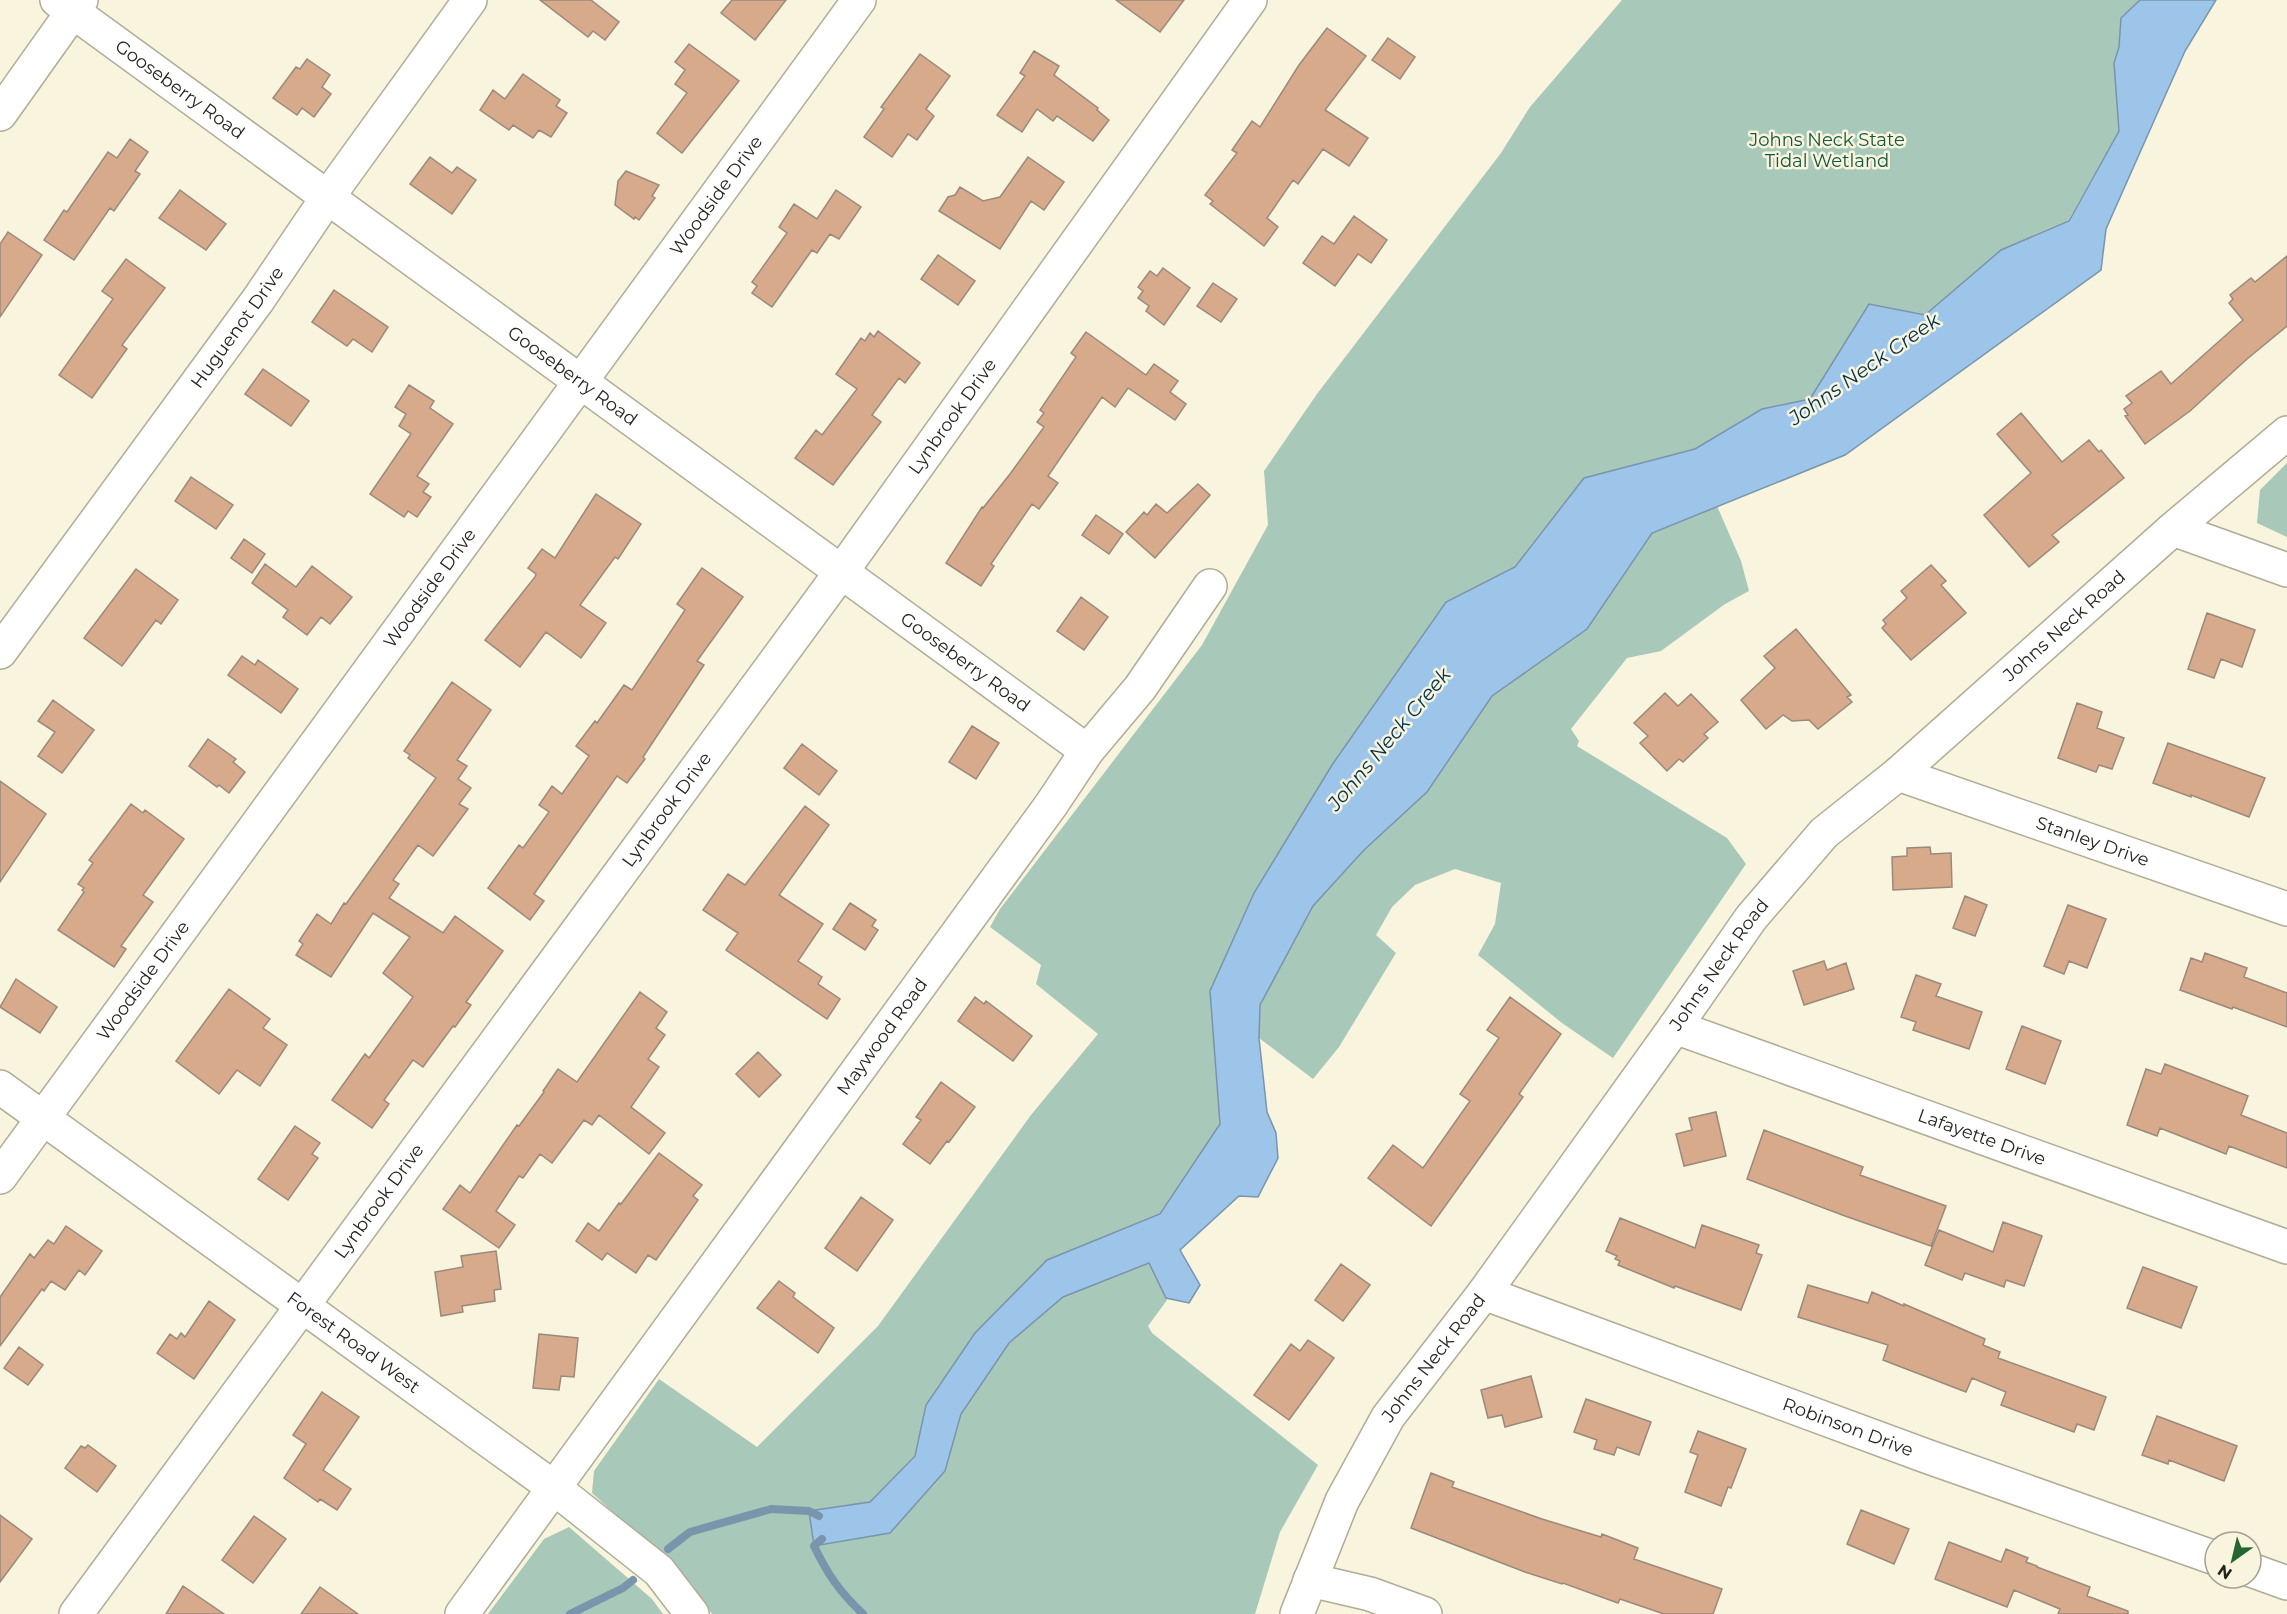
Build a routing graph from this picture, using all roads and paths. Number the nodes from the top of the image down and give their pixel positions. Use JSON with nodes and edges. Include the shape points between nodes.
{"nodes":[{"id":1,"x":470,"y":0,"type":"edge"},
{"id":2,"x":860,"y":0,"type":"edge"},
{"id":3,"x":1250,"y":0,"type":"edge"},
{"id":4,"x":70,"y":4,"type":"edge"},
{"id":5,"x":0,"y":114,"type":"edge"},
{"id":6,"x":327,"y":198,"type":"junction"},
{"id":7,"x":581,"y":382,"type":"junction"},
{"id":8,"x":2287,"y":434,"type":"edge"},
{"id":9,"x":2173,"y":529,"type":"junction"},
{"id":10,"x":2287,"y":570,"type":"edge"},
{"id":11,"x":842,"y":571,"type":"junction"},
{"id":12,"x":1210,"y":586,"type":"dead end"},
{"id":13,"x":0,"y":652,"type":"edge"},
{"id":14,"x":1087,"y":750,"type":"junction"},
{"id":15,"x":1898,"y":774,"type":"junction"},
{"id":16,"x":2287,"y":909,"type":"edge"},
{"id":17,"x":1675,"y":1027,"type":"junction"},
{"id":18,"x":0,"y":1087,"type":"edge"},
{"id":19,"x":43,"y":1119,"type":"junction"},
{"id":20,"x":0,"y":1177,"type":"edge"},
{"id":21,"x":2287,"y":1247,"type":"edge"},
{"id":22,"x":1484,"y":1293,"type":"junction"},
{"id":23,"x":303,"y":1307,"type":"junction"},
{"id":24,"x":553,"y":1487,"type":"junction"},
{"id":25,"x":2203,"y":1554,"type":"edge"},
{"id":26,"x":2263,"y":1574,"type":"edge"},
{"id":27,"x":1310,"y":1580,"type":"junction"},
{"id":28,"x":2287,"y":1583,"type":"edge"},
{"id":29,"x":76,"y":1614,"type":"edge"},
{"id":30,"x":462,"y":1614,"type":"edge"},
{"id":31,"x":692,"y":1614,"type":"edge"},
{"id":32,"x":1297,"y":1614,"type":"edge"},
{"id":33,"x":1425,"y":1614,"type":"edge"}],
"edges":[{"from":1,"to":6,"type":"street","name":"Huguenot Drive"},
{"from":2,"to":7,"type":"street","name":"Woodside Drive"},
{"from":3,"to":11,"type":"street","name":"Lynbrook Drive"},
{"from":4,"to":5,"type":"street"},
{"from":4,"to":6,"type":"street","name":"Gooseberry Road"},
{"from":6,"to":7,"type":"street","name":"Gooseberry Road"},
{"from":6,"to":13,"type":"street","name":"Huguenot Drive","via":[[252,309]]},
{"from":7,"to":11,"type":"street","name":"Gooseberry Road"},
{"from":7,"to":19,"type":"street","name":"Woodside Drive"},
{"from":8,"to":9,"type":"street","name":"Johns Neck Road"},
{"from":9,"to":10,"type":"street"},
{"from":9,"to":15,"type":"street","name":"Johns Neck Road"},
{"from":11,"to":14,"type":"street","name":"Gooseberry Road"},
{"from":11,"to":23,"type":"street","name":"Lynbrook Drive"},
{"from":12,"to":14,"type":"street","name":"Maywood Road","via":[[1140,688]]},
{"from":14,"to":24,"type":"street","name":"Maywood Road"},
{"from":15,"to":16,"type":"street","name":"Stanley Drive"},
{"from":15,"to":17,"type":"street","name":"Johns Neck Road","via":[[1824,833],[1751,918]]},
{"from":17,"to":21,"type":"street","name":"Lafayette Drive"},
{"from":17,"to":22,"type":"street","name":"Johns Neck Road"},
{"from":18,"to":19,"type":"street","name":"Forest Road West"},
{"from":19,"to":20,"type":"street","name":"Woodside Drive"},
{"from":19,"to":23,"type":"street","name":"Forest Road West"},
{"from":22,"to":25,"type":"street","name":"Robinson Drive"},
{"from":22,"to":27,"type":"street","name":"Johns Neck Road","via":[[1388,1417],[1342,1501]]},
{"from":23,"to":24,"type":"street","name":"Forest Road West"},
{"from":23,"to":29,"type":"street","name":"Lynbrook Drive"},
{"from":24,"to":30,"type":"street","name":"Maywood Road"},
{"from":24,"to":31,"type":"street","name":"Forest Road West","via":[[659,1571]]},
{"from":26,"to":28,"type":"street"},
{"from":27,"to":32,"type":"street","name":"Johns Neck Road"},
{"from":27,"to":33,"type":"street","via":[[1370,1594]]}]}
